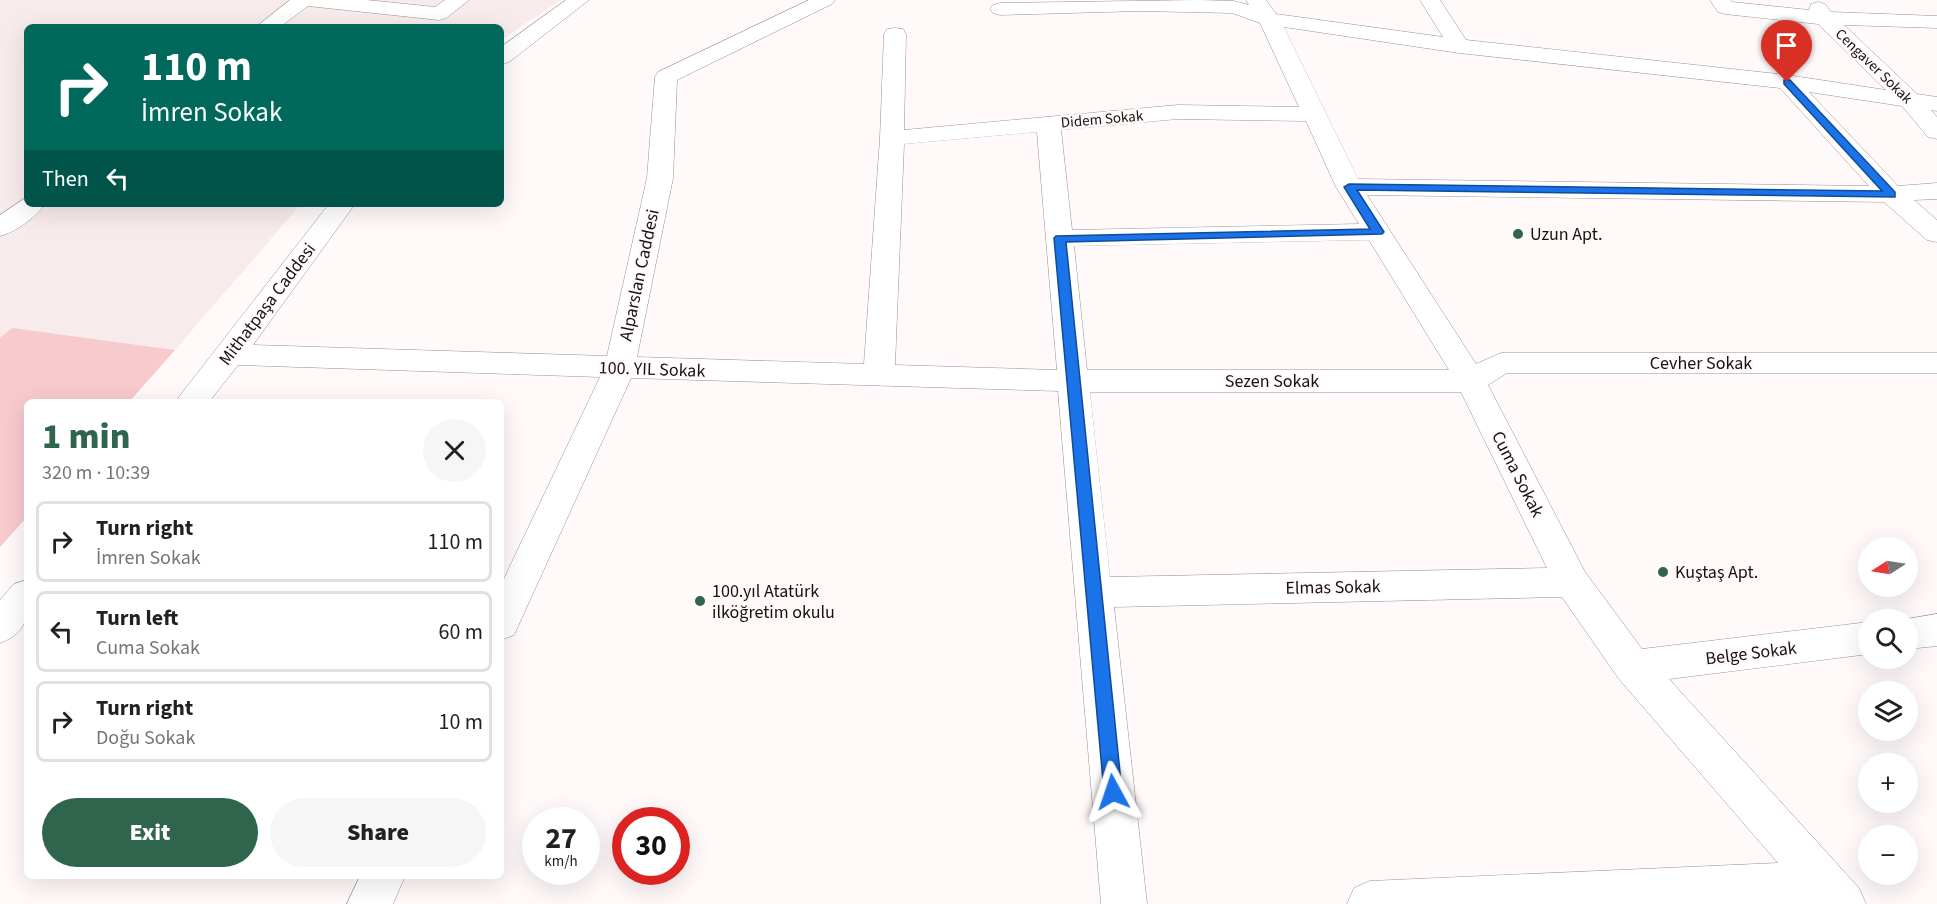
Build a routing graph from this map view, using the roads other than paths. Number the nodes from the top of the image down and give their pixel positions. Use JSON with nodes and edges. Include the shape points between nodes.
{"nodes":[{"id":1,"x":303,"y":0,"type":"edge"},
{"id":2,"x":309,"y":0,"type":"edge"},
{"id":3,"x":459,"y":0,"type":"edge"},
{"id":4,"x":579,"y":0,"type":"edge"},
{"id":5,"x":825,"y":0,"type":"edge"},
{"id":6,"x":1430,"y":0,"type":"edge"},
{"id":7,"x":1722,"y":4,"type":"edge"},
{"id":8,"x":1000,"y":9,"type":"dead end"},
{"id":9,"x":1262,"y":9,"type":"edge"},
{"id":10,"x":1818,"y":9,"type":"edge"},
{"id":11,"x":1937,"y":22,"type":"edge"},
{"id":12,"x":271,"y":24,"type":"edge"},
{"id":13,"x":895,"y":34,"type":"dead end"},
{"id":14,"x":1460,"y":46,"type":"junction"},
{"id":15,"x":504,"y":55,"type":"edge"},
{"id":16,"x":1787,"y":82,"type":"junction"},
{"id":17,"x":1909,"y":99,"type":"junction"},
{"id":18,"x":1937,"y":104,"type":"edge"},
{"id":19,"x":1313,"y":114,"type":"junction"},
{"id":20,"x":1048,"y":124,"type":"junction"},
{"id":21,"x":1937,"y":132,"type":"edge"},
{"id":22,"x":892,"y":138,"type":"junction"},
{"id":23,"x":1349,"y":187,"type":"junction"},
{"id":24,"x":1937,"y":191,"type":"edge"},
{"id":25,"x":1891,"y":194,"type":"junction"},
{"id":26,"x":28,"y":207,"type":"edge"},
{"id":27,"x":340,"y":207,"type":"edge"},
{"id":28,"x":0,"y":228,"type":"edge"},
{"id":29,"x":1378,"y":232,"type":"junction"},
{"id":30,"x":1937,"y":234,"type":"edge"},
{"id":31,"x":1060,"y":238,"type":"junction"},
{"id":32,"x":230,"y":355,"type":"junction"},
{"id":33,"x":1937,"y":363,"type":"edge"},
{"id":34,"x":620,"y":368,"type":"junction"},
{"id":35,"x":879,"y":375,"type":"junction"},
{"id":36,"x":1074,"y":381,"type":"junction"},
{"id":37,"x":1471,"y":381,"type":"junction"},
{"id":38,"x":193,"y":399,"type":"edge"},
{"id":39,"x":1572,"y":582,"type":"junction"},
{"id":40,"x":1094,"y":592,"type":"junction"},
{"id":41,"x":24,"y":599,"type":"edge"},
{"id":42,"x":504,"y":618,"type":"edge"},
{"id":43,"x":0,"y":627,"type":"edge"},
{"id":44,"x":1937,"y":630,"type":"edge"},
{"id":45,"x":1918,"y":632,"type":"edge"},
{"id":46,"x":1858,"y":639,"type":"edge"},
{"id":47,"x":1633,"y":667,"type":"junction"},
{"id":48,"x":382,"y":879,"type":"edge"},
{"id":49,"x":1833,"y":893,"type":"edge"},
{"id":50,"x":370,"y":904,"type":"edge"},
{"id":51,"x":1124,"y":904,"type":"edge"},
{"id":52,"x":1370,"y":904,"type":"edge"}],
"edges":[{"from":1,"to":12,"type":"street"},
{"from":2,"to":3,"type":"street","via":[[439,14]]},
{"from":4,"to":15,"type":"street"},
{"from":5,"to":34,"type":"street","name":"Alparslan Caddesi","via":[[666,77],[660,178]]},
{"from":6,"to":14,"type":"street"},
{"from":7,"to":10,"type":"street"},
{"from":8,"to":9,"type":"street","via":[[1140,5]]},
{"from":9,"to":14,"type":"street"},
{"from":9,"to":19,"type":"street","name":"Cuma Sokak"},
{"from":10,"to":11,"type":"street"},
{"from":10,"to":17,"type":"street","name":"Cengaver Sokak"},
{"from":13,"to":22,"type":"street"},
{"from":14,"to":16,"type":"street"},
{"from":16,"to":17,"type":"street"},
{"from":16,"to":25,"type":"street"},
{"from":17,"to":18,"type":"street"},
{"from":17,"to":21,"type":"street","name":"Cengaver Sokak"},
{"from":19,"to":20,"type":"street","name":"Didem Sokak","via":[[1178,112]]},
{"from":19,"to":23,"type":"street","name":"Cuma Sokak"},
{"from":20,"to":22,"type":"street","name":"Didem Sokak"},
{"from":20,"to":31,"type":"street"},
{"from":22,"to":35,"type":"street"},
{"from":23,"to":25,"type":"street"},
{"from":23,"to":29,"type":"street","name":"Cuma Sokak"},
{"from":24,"to":25,"type":"street"},
{"from":25,"to":30,"type":"street"},
{"from":26,"to":28,"type":"street"},
{"from":27,"to":32,"type":"street","name":"Mithatpaşa Caddesi"},
{"from":29,"to":31,"type":"street"},
{"from":29,"to":37,"type":"street","name":"Cuma Sokak"},
{"from":31,"to":36,"type":"street"},
{"from":32,"to":34,"type":"street","name":"100. YIL Sokak"},
{"from":32,"to":38,"type":"street","name":"Mithatpaşa Caddesi"},
{"from":33,"to":37,"type":"street","name":"Cevher Sokak","via":[[1501,363]]},
{"from":34,"to":35,"type":"street","name":"100. YIL Sokak"},
{"from":34,"to":42,"type":"street","name":"Alparslan Caddesi"},
{"from":35,"to":36,"type":"street","name":"100. YIL Sokak"},
{"from":36,"to":37,"type":"street","name":"Sezen Sokak"},
{"from":36,"to":40,"type":"street"},
{"from":37,"to":39,"type":"street","name":"Cuma Sokak"},
{"from":39,"to":40,"type":"street","name":"Elmas Sokak"},
{"from":39,"to":47,"type":"street","name":"Cuma Sokak"},
{"from":40,"to":51,"type":"street"},
{"from":41,"to":43,"type":"street"},
{"from":44,"to":45,"type":"street"},
{"from":46,"to":47,"type":"street","name":"Belge Sokak"},
{"from":47,"to":49,"type":"street","name":"Cuma Sokak"},
{"from":48,"to":50,"type":"street"},
{"from":49,"to":52,"type":"street"}]}
